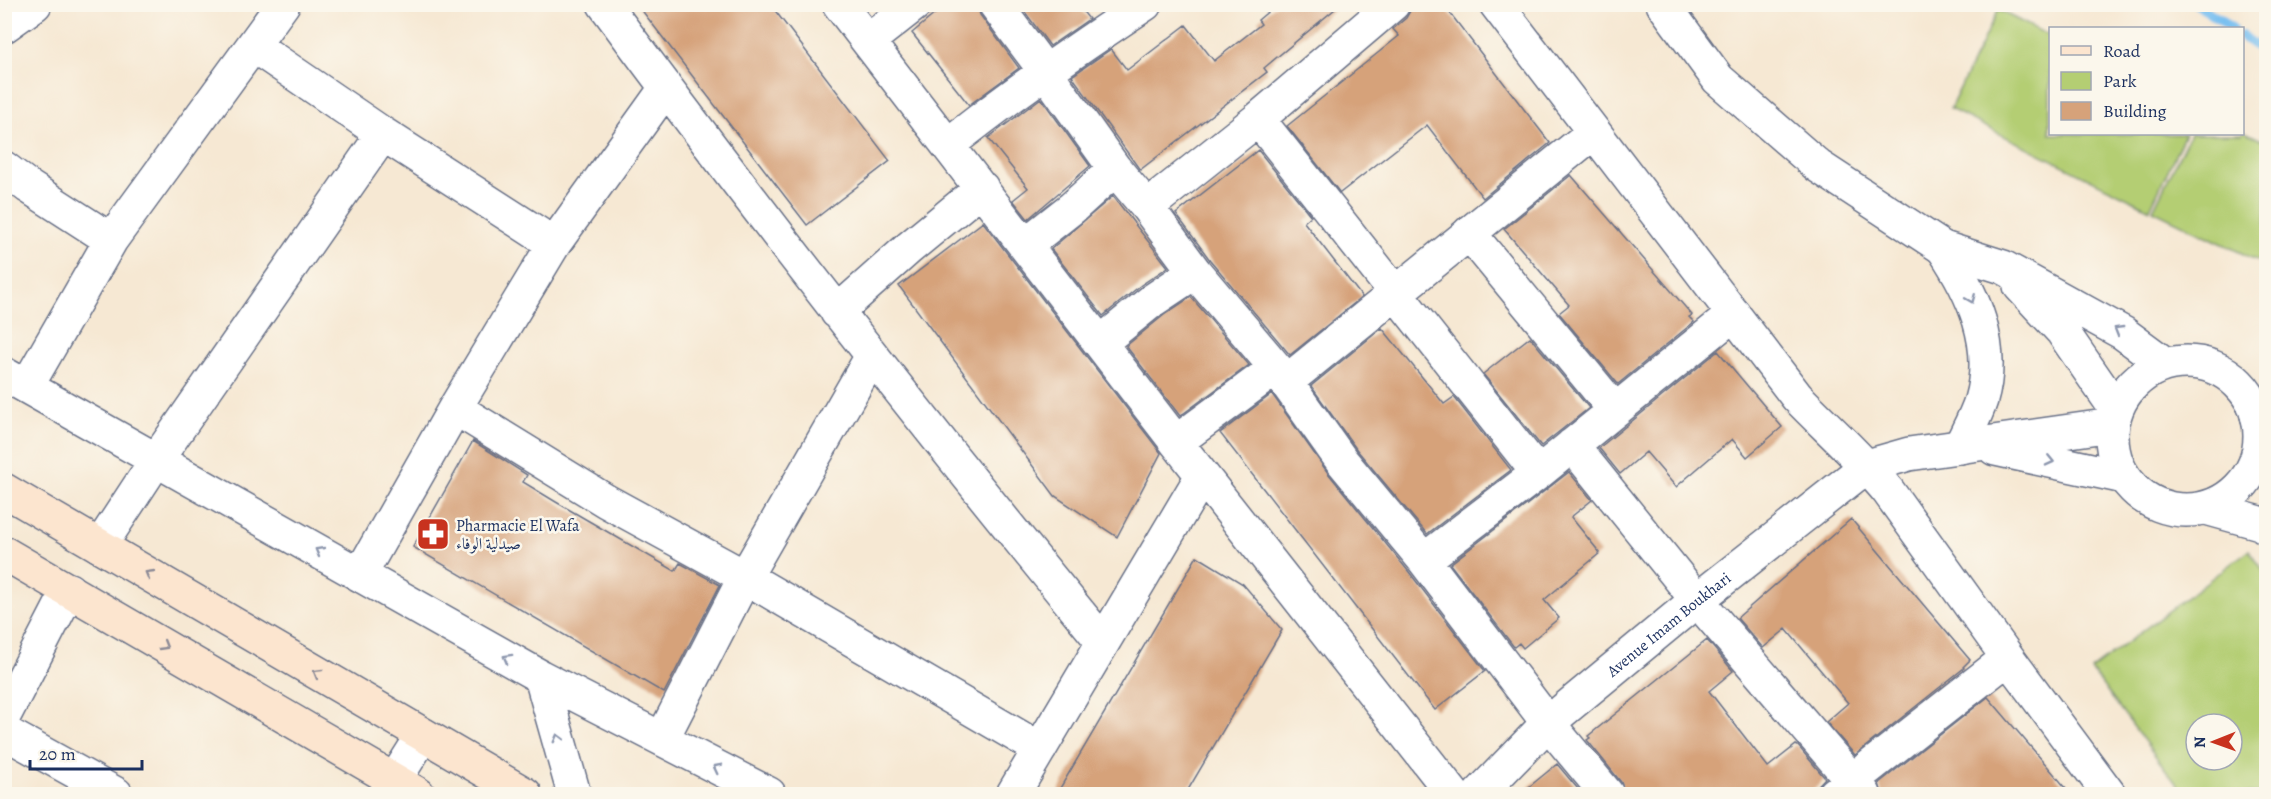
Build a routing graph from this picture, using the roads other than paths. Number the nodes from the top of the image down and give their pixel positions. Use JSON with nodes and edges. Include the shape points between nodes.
{"nodes":[{"id":1,"x":35,"y":4,"type":"edge"},
{"id":2,"x":283,"y":4,"type":"edge"},
{"id":3,"x":604,"y":4,"type":"edge"},
{"id":4,"x":840,"y":4,"type":"edge"},
{"id":5,"x":915,"y":4,"type":"edge"},
{"id":6,"x":995,"y":4,"type":"edge"},
{"id":7,"x":1145,"y":4,"type":"edge"},
{"id":8,"x":1393,"y":4,"type":"edge"},
{"id":9,"x":1496,"y":4,"type":"edge"},
{"id":10,"x":1663,"y":4,"type":"edge"},
{"id":11,"x":4,"y":26,"type":"edge"},
{"id":12,"x":868,"y":41,"type":"junction"},
{"id":13,"x":254,"y":46,"type":"junction"},
{"id":14,"x":1045,"y":70,"type":"junction"},
{"id":15,"x":666,"y":88,"type":"junction"},
{"id":16,"x":1258,"y":119,"type":"junction"},
{"id":17,"x":1594,"y":132,"type":"junction"},
{"id":18,"x":383,"y":134,"type":"junction"},
{"id":19,"x":948,"y":145,"type":"junction"},
{"id":20,"x":4,"y":168,"type":"edge"},
{"id":21,"x":1115,"y":169,"type":"junction"},
{"id":22,"x":982,"y":188,"type":"junction"},
{"id":23,"x":1146,"y":207,"type":"junction"},
{"id":24,"x":1469,"y":233,"type":"junction"},
{"id":25,"x":111,"y":240,"type":"junction"},
{"id":26,"x":554,"y":244,"type":"junction"},
{"id":27,"x":1025,"y":245,"type":"junction"},
{"id":28,"x":1943,"y":248,"type":"junction"},
{"id":29,"x":2003,"y":267,"type":"junction"},
{"id":30,"x":1195,"y":272,"type":"junction"},
{"id":31,"x":1395,"y":293,"type":"junction"},
{"id":32,"x":837,"y":312,"type":"junction"},
{"id":33,"x":1734,"y":314,"type":"junction"},
{"id":34,"x":1100,"y":343,"type":"junction"},
{"id":35,"x":872,"y":356,"type":"junction"},
{"id":36,"x":2165,"y":364,"type":"junction"},
{"id":37,"x":1281,"y":375,"type":"junction"},
{"id":38,"x":16,"y":380,"type":"edge"},
{"id":39,"x":455,"y":408,"type":"junction"},
{"id":40,"x":2259,"y":408,"type":"edge"},
{"id":41,"x":1615,"y":410,"type":"junction"},
{"id":42,"x":2114,"y":417,"type":"junction"},
{"id":43,"x":1176,"y":442,"type":"junction"},
{"id":44,"x":1572,"y":445,"type":"junction"},
{"id":45,"x":1967,"y":445,"type":"junction"},
{"id":46,"x":157,"y":459,"type":"junction"},
{"id":47,"x":1867,"y":466,"type":"junction"},
{"id":48,"x":2259,"y":467,"type":"edge"},
{"id":49,"x":1538,"y":473,"type":"junction"},
{"id":50,"x":1202,"y":476,"type":"junction"},
{"id":51,"x":2124,"y":477,"type":"junction"},
{"id":52,"x":4,"y":490,"type":"edge"},
{"id":53,"x":2206,"y":508,"type":"junction"},
{"id":54,"x":2266,"y":527,"type":"edge"},
{"id":55,"x":100,"y":546,"type":"junction"},
{"id":56,"x":4,"y":553,"type":"edge"},
{"id":57,"x":1424,"y":560,"type":"junction"},
{"id":58,"x":360,"y":575,"type":"junction"},
{"id":59,"x":745,"y":577,"type":"junction"},
{"id":60,"x":69,"y":590,"type":"junction"},
{"id":61,"x":1697,"y":600,"type":"junction"},
{"id":62,"x":1102,"y":641,"type":"junction"},
{"id":63,"x":2008,"y":658,"type":"junction"},
{"id":64,"x":541,"y":677,"type":"junction"},
{"id":65,"x":4,"y":716,"type":"edge"},
{"id":66,"x":1548,"y":723,"type":"junction"},
{"id":67,"x":4,"y":732,"type":"edge"},
{"id":68,"x":423,"y":735,"type":"junction"},
{"id":69,"x":662,"y":739,"type":"junction"},
{"id":70,"x":1040,"y":749,"type":"junction"},
{"id":71,"x":399,"y":790,"type":"edge"},
{"id":72,"x":1850,"y":790,"type":"edge"},
{"id":73,"x":116,"y":795,"type":"edge"},
{"id":74,"x":525,"y":795,"type":"edge"},
{"id":75,"x":574,"y":795,"type":"edge"},
{"id":76,"x":769,"y":795,"type":"edge"},
{"id":77,"x":1012,"y":795,"type":"edge"},
{"id":78,"x":1453,"y":795,"type":"edge"},
{"id":79,"x":1479,"y":795,"type":"edge"},
{"id":80,"x":1607,"y":795,"type":"edge"},
{"id":81,"x":2109,"y":795,"type":"edge"}],
"edges":[{"from":1,"to":11,"type":"street"},
{"from":2,"to":13,"type":"street"},
{"from":3,"to":15,"type":"street"},
{"from":4,"to":12,"type":"street"},
{"from":5,"to":12,"type":"street"},
{"from":6,"to":14,"type":"street"},
{"from":7,"to":14,"type":"street"},
{"from":8,"to":16,"type":"street"},
{"from":9,"to":17,"type":"street"},
{"from":10,"to":28,"type":"street","via":[[1718,79],[1734,93],[1818,166]]},
{"from":12,"to":19,"type":"street"},
{"from":13,"to":18,"type":"street"},
{"from":13,"to":25,"type":"street"},
{"from":14,"to":19,"type":"street"},
{"from":14,"to":21,"type":"street"},
{"from":15,"to":26,"type":"street"},
{"from":15,"to":32,"type":"street"},
{"from":16,"to":23,"type":"street"},
{"from":16,"to":31,"type":"street"},
{"from":17,"to":24,"type":"street"},
{"from":17,"to":33,"type":"street"},
{"from":18,"to":26,"type":"street"},
{"from":18,"to":46,"type":"street"},
{"from":19,"to":22,"type":"street"},
{"from":20,"to":25,"type":"street"},
{"from":21,"to":23,"type":"street"},
{"from":21,"to":27,"type":"street"},
{"from":22,"to":27,"type":"street"},
{"from":22,"to":32,"type":"street"},
{"from":23,"to":30,"type":"street"},
{"from":24,"to":31,"type":"street"},
{"from":24,"to":41,"type":"street"},
{"from":25,"to":38,"type":"street"},
{"from":26,"to":39,"type":"street"},
{"from":27,"to":34,"type":"street"},
{"from":28,"to":29,"type":"street"},
{"from":28,"to":45,"type":"street","one_way":true,"via":[[1963,278],[1979,317],[1988,358],[1981,400]]},
{"from":36,"to":29,"type":"street","one_way":true,"via":[[2123,333]]},
{"from":29,"to":42,"type":"street","via":[[2062,331]]},
{"from":30,"to":34,"type":"street","via":[[1152,300]]},
{"from":30,"to":37,"type":"street"},
{"from":31,"to":37,"type":"street"},
{"from":31,"to":49,"type":"street"},
{"from":32,"to":35,"type":"street"},
{"from":33,"to":41,"type":"street"},
{"from":33,"to":47,"type":"street","via":[[1797,397]]},
{"from":34,"to":43,"type":"street"},
{"from":35,"to":59,"type":"street"},
{"from":35,"to":62,"type":"street"},
{"from":36,"to":40,"type":"street","via":[[2188,361],[2211,365],[2232,377]]},
{"from":36,"to":42,"type":"street","via":[[2144,373],[2127,389]]},
{"from":37,"to":43,"type":"street"},
{"from":37,"to":57,"type":"street","via":[[1342,461]]},
{"from":38,"to":46,"type":"street"},
{"from":39,"to":58,"type":"street"},
{"from":39,"to":59,"type":"street","via":[[606,501]]},
{"from":40,"to":48,"type":"street"},
{"from":41,"to":44,"type":"street"},
{"from":42,"to":45,"type":"street"},
{"from":42,"to":51,"type":"street","via":[[2111,443]]},
{"from":43,"to":50,"type":"street"},
{"from":44,"to":49,"type":"street"},
{"from":44,"to":61,"type":"street"},
{"from":45,"to":47,"type":"street","via":[[1909,454]]},
{"from":45,"to":51,"type":"street","one_way":true},
{"from":46,"to":55,"type":"street"},
{"from":58,"to":46,"type":"street","one_way":true},
{"from":47,"to":61,"type":"street","name":"Avenue Imam Boukhari"},
{"from":47,"to":63,"type":"street"},
{"from":48,"to":53,"type":"street","via":[[2224,500]]},
{"from":49,"to":57,"type":"street"},
{"from":50,"to":62,"type":"street"},
{"from":50,"to":78,"type":"street"},
{"from":51,"to":53,"type":"street","via":[[2139,494],[2160,506]]},
{"from":52,"to":55,"type":"main road"},
{"from":53,"to":54,"type":"street"},
{"from":68,"to":55,"type":"main road","one_way":true},
{"from":56,"to":60,"type":"main road"},
{"from":57,"to":66,"type":"street"},
{"from":64,"to":58,"type":"street","one_way":true},
{"from":59,"to":69,"type":"street"},
{"from":59,"to":70,"type":"street"},
{"from":60,"to":65,"type":"street"},
{"from":60,"to":71,"type":"main road","one_way":true},
{"from":61,"to":66,"type":"street","name":"Avenue Imam Boukhari"},
{"from":61,"to":72,"type":"street"},
{"from":62,"to":70,"type":"street"},
{"from":63,"to":72,"type":"street"},
{"from":63,"to":81,"type":"street"},
{"from":64,"to":69,"type":"street"},
{"from":75,"to":64,"type":"street","one_way":true},
{"from":66,"to":79,"type":"street","name":"Avenue Imam Boukhari"},
{"from":66,"to":80,"type":"street"},
{"from":67,"to":73,"type":"street"},
{"from":68,"to":71,"type":"street"},
{"from":68,"to":74,"type":"main road"},
{"from":76,"to":69,"type":"street","one_way":true},
{"from":70,"to":77,"type":"street"}]}
